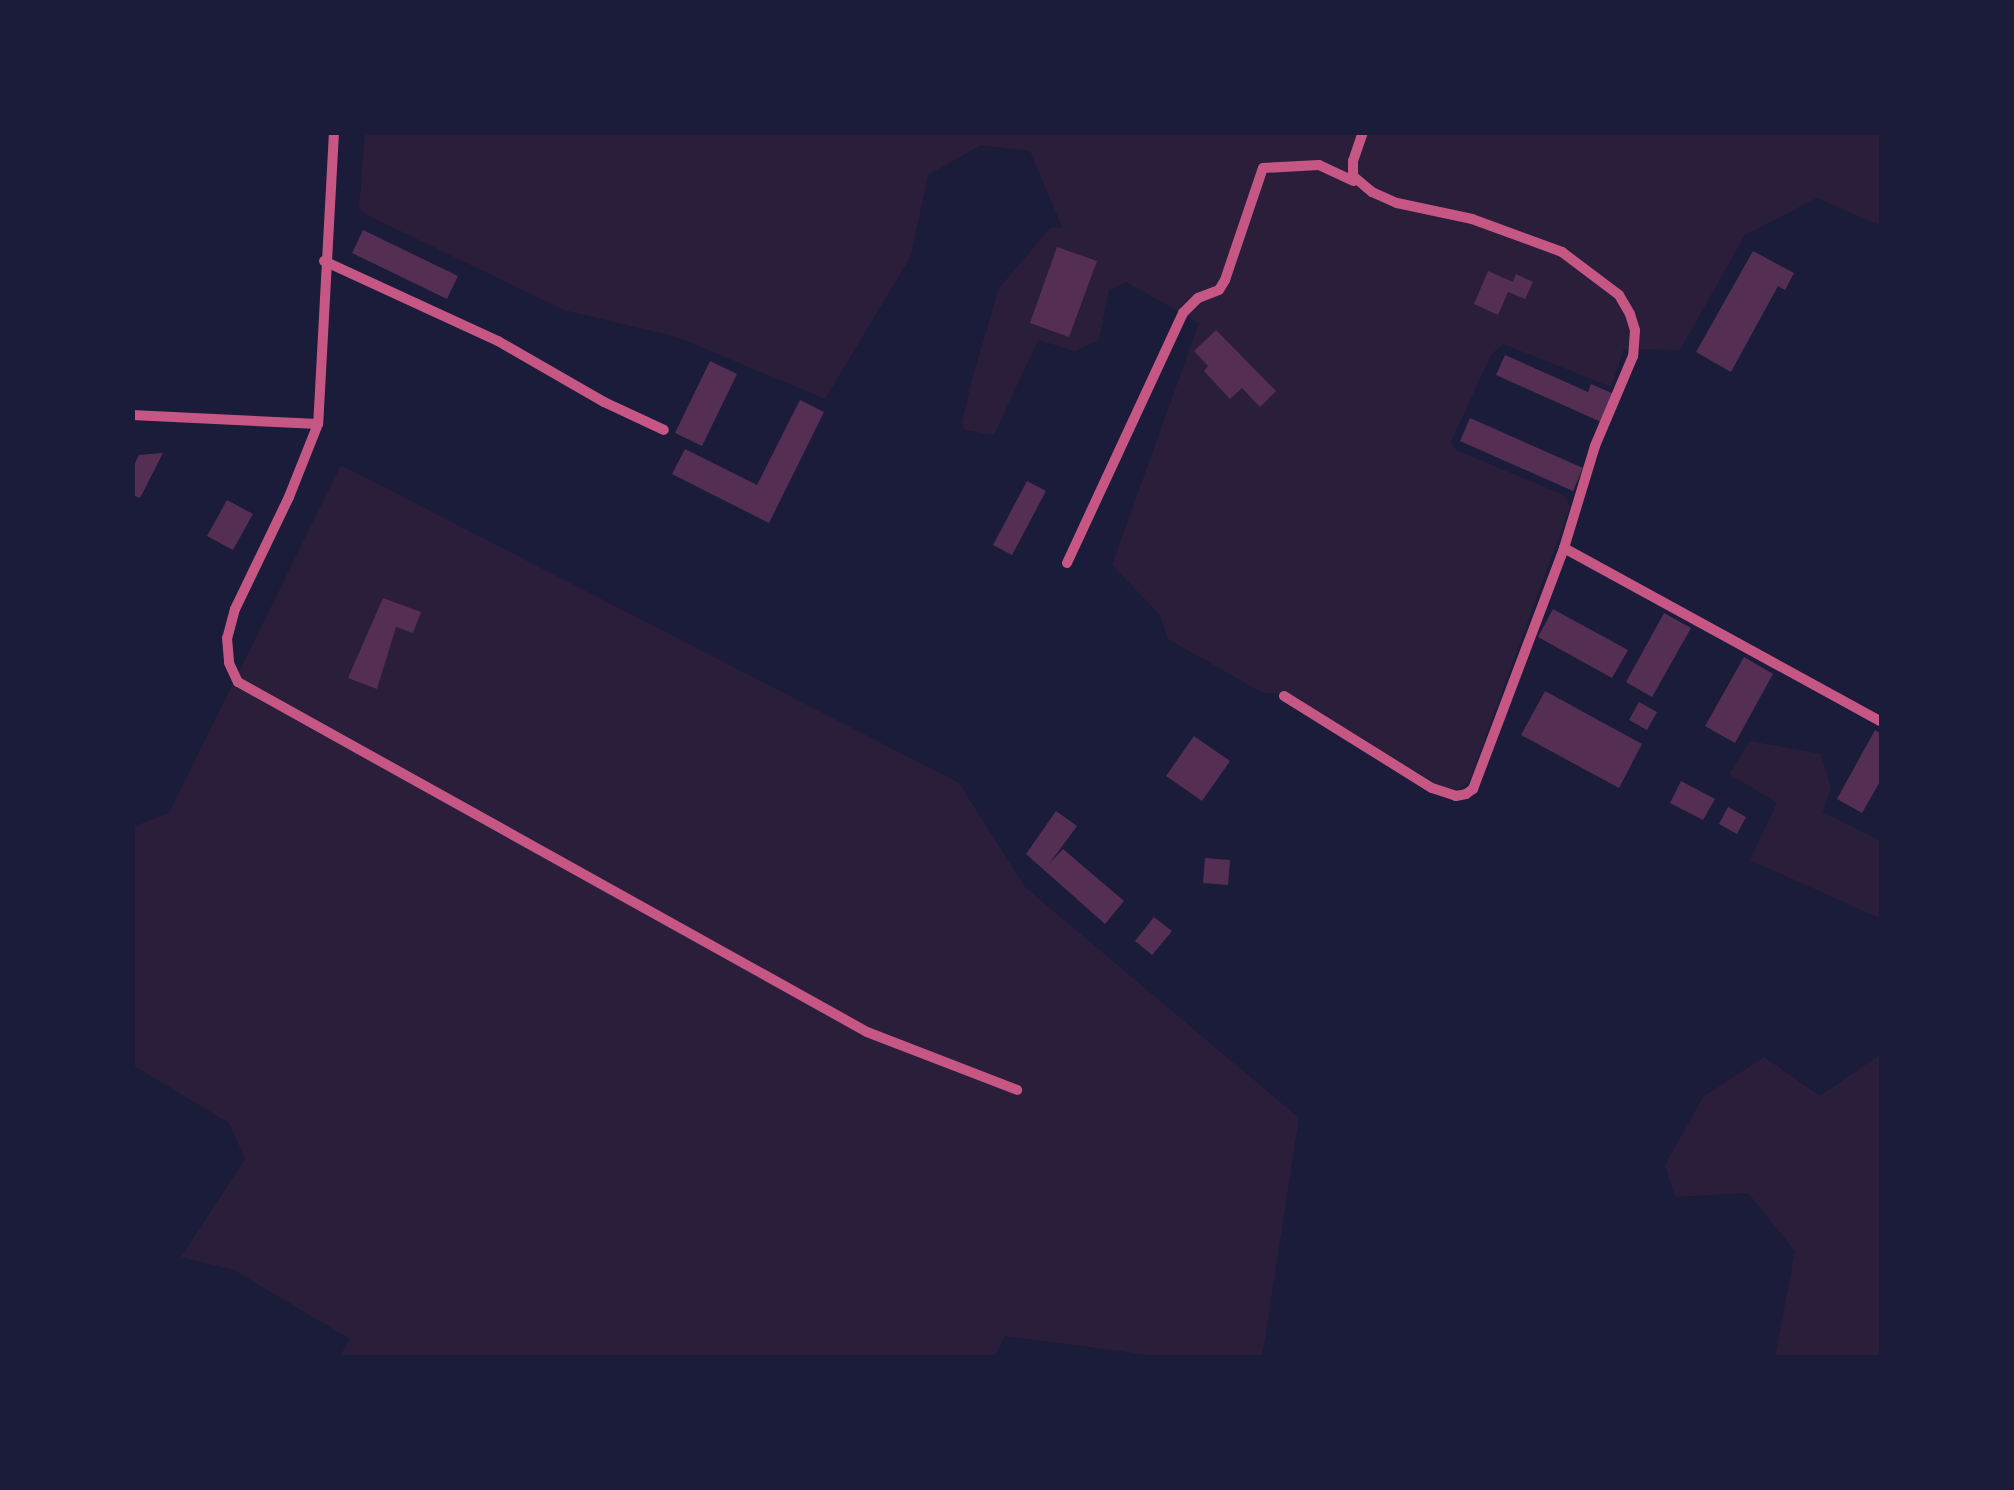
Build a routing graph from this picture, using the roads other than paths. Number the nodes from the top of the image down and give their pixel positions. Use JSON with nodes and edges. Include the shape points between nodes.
{"nodes":[{"id":1,"x":334,"y":132,"type":"edge"},
{"id":2,"x":1364,"y":132,"type":"edge"},
{"id":3,"x":1364,"y":186,"type":"junction"},
{"id":4,"x":324,"y":261,"type":"junction"},
{"id":5,"x":132,"y":415,"type":"edge"},
{"id":6,"x":318,"y":424,"type":"junction"},
{"id":7,"x":664,"y":430,"type":"dead end"},
{"id":8,"x":1564,"y":548,"type":"junction"},
{"id":9,"x":1067,"y":563,"type":"dead end"},
{"id":10,"x":1284,"y":696,"type":"dead end"},
{"id":11,"x":1882,"y":722,"type":"edge"},
{"id":12,"x":1017,"y":1090,"type":"dead end"}],
"edges":[{"from":1,"to":4,"type":"street"},
{"from":2,"to":3,"type":"street","via":[[1353,176]]},
{"from":3,"to":8,"type":"street","via":[[1562,252],[1607,284],[1630,314],[1633,356]]},
{"from":3,"to":9,"type":"street","via":[[1319,165],[1263,168],[1224,280],[1183,313]]},
{"from":4,"to":6,"type":"street"},
{"from":4,"to":7,"type":"street","via":[[498,341]]},
{"from":5,"to":6,"type":"street"},
{"from":6,"to":12,"type":"street","via":[[235,609],[228,663],[238,682],[866,1032]]},
{"from":8,"to":10,"type":"street","via":[[1466,794],[1432,788]]},
{"from":8,"to":11,"type":"street"}]}
